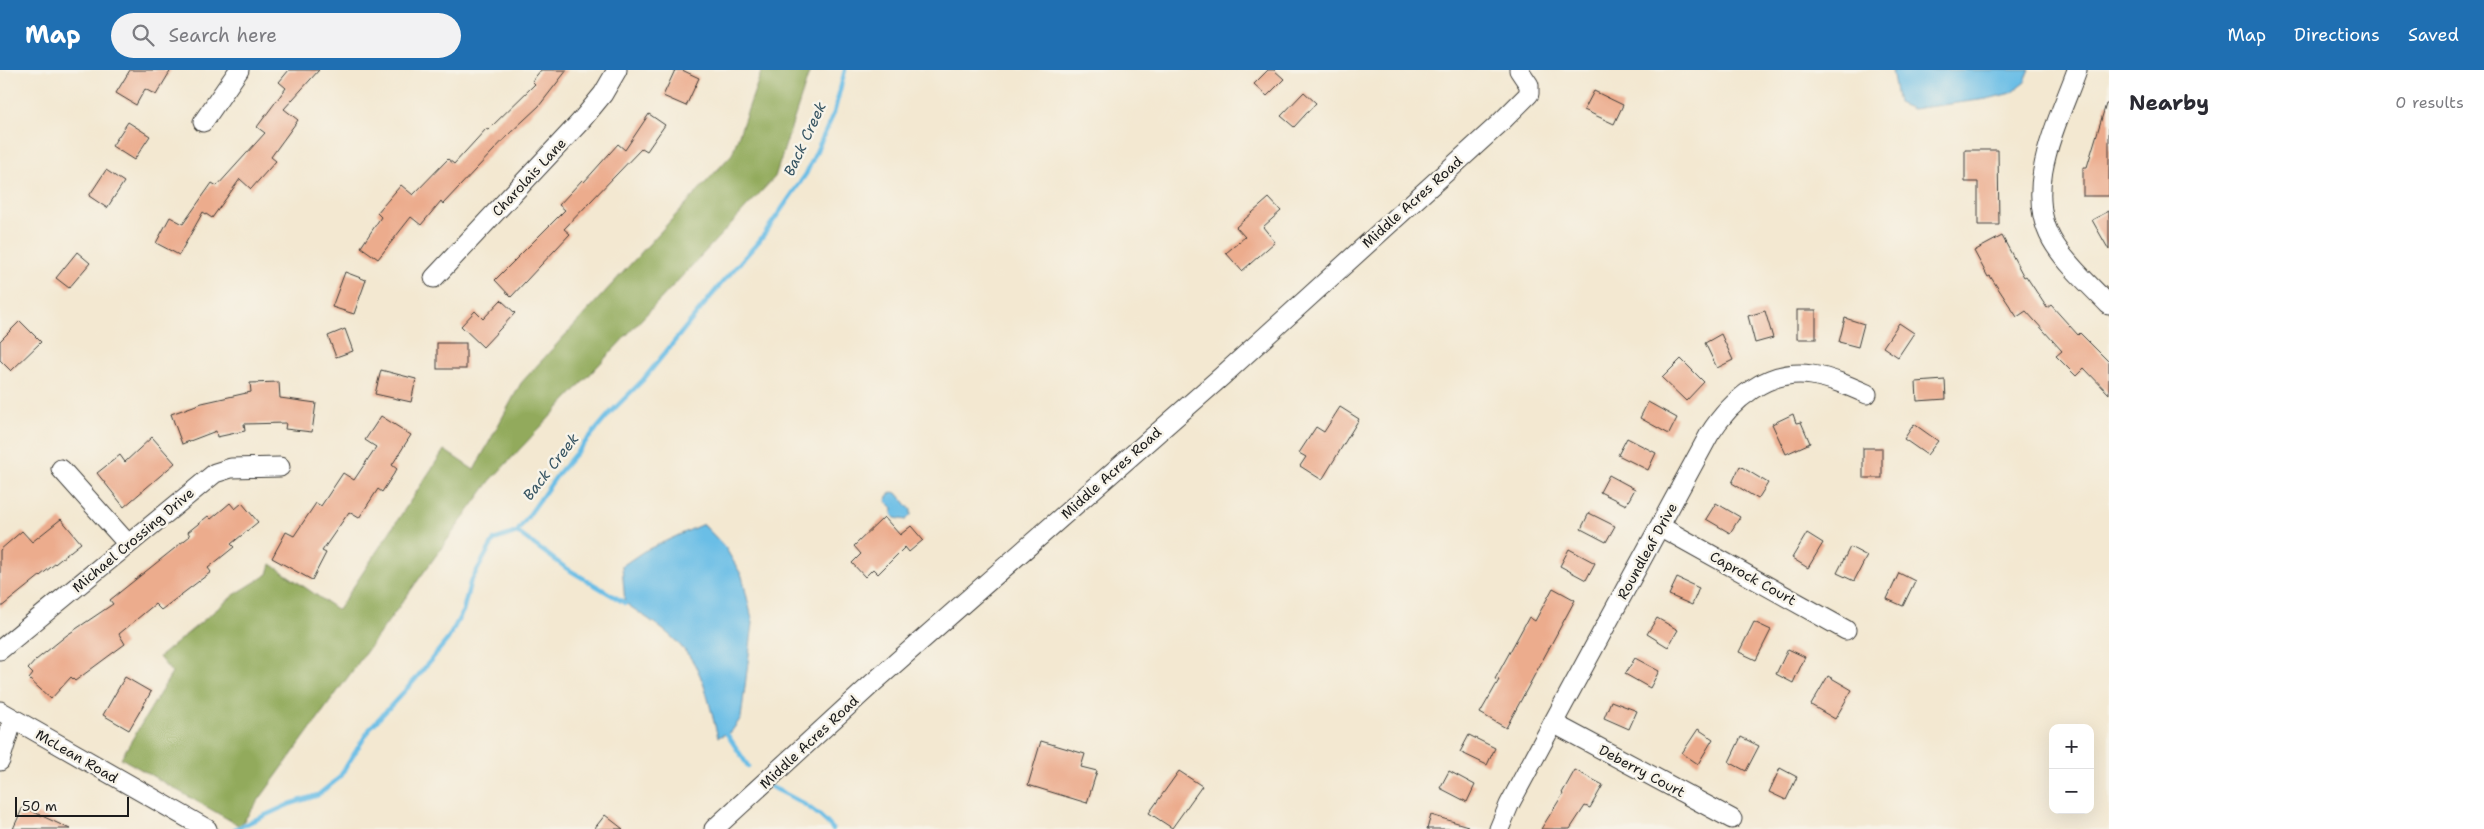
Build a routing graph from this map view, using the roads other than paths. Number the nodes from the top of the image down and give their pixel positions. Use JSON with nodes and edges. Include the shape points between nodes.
{"nodes":[{"id":1,"x":239,"y":70,"type":"edge"},
{"id":2,"x":617,"y":70,"type":"edge"},
{"id":3,"x":1519,"y":70,"type":"edge"},
{"id":4,"x":2077,"y":70,"type":"edge"},
{"id":5,"x":203,"y":122,"type":"dead end"},
{"id":6,"x":434,"y":278,"type":"dead end"},
{"id":7,"x":2109,"y":305,"type":"edge"},
{"id":8,"x":1866,"y":394,"type":"dead end"},
{"id":9,"x":280,"y":467,"type":"dead end"},
{"id":10,"x":61,"y":469,"type":"dead end"},
{"id":11,"x":1661,"y":527,"type":"junction"},
{"id":12,"x":128,"y":544,"type":"junction"},
{"id":13,"x":1846,"y":630,"type":"dead end"},
{"id":14,"x":0,"y":650,"type":"edge"},
{"id":15,"x":6,"y":715,"type":"edge"},
{"id":16,"x":1553,"y":723,"type":"junction"},
{"id":17,"x":0,"y":761,"type":"edge"},
{"id":18,"x":1732,"y":819,"type":"dead end"},
{"id":19,"x":207,"y":829,"type":"edge"},
{"id":20,"x":714,"y":829,"type":"edge"},
{"id":21,"x":1499,"y":829,"type":"edge"}],
"edges":[{"from":1,"to":5,"type":"street"},
{"from":2,"to":6,"type":"street","name":"Charolais Lane","via":[[603,94],[580,122]]},
{"from":3,"to":20,"type":"street","name":"Middle Acres Road","via":[[1529,85],[1529,94],[1507,116],[1221,377],[874,682]]},
{"from":4,"to":7,"type":"street","via":[[2046,159],[2041,203],[2054,244]]},
{"from":8,"to":11,"type":"street","name":"Roundleaf Drive","via":[[1842,383],[1811,375],[1778,376],[1750,391],[1734,402],[1718,421]]},
{"from":9,"to":12,"type":"street","name":"Michael Crossing Drive","via":[[231,468],[215,473]]},
{"from":10,"to":12,"type":"street"},
{"from":11,"to":13,"type":"street","name":"Caprock Court"},
{"from":11,"to":16,"type":"street","name":"Roundleaf Drive"},
{"from":12,"to":14,"type":"street","name":"Michael Crossing Drive"},
{"from":15,"to":17,"type":"street"},
{"from":15,"to":19,"type":"street","name":"McLean Road"},
{"from":16,"to":18,"type":"street","name":"Deberry Court"},
{"from":16,"to":21,"type":"street","name":"Roundleaf Drive"}]}
